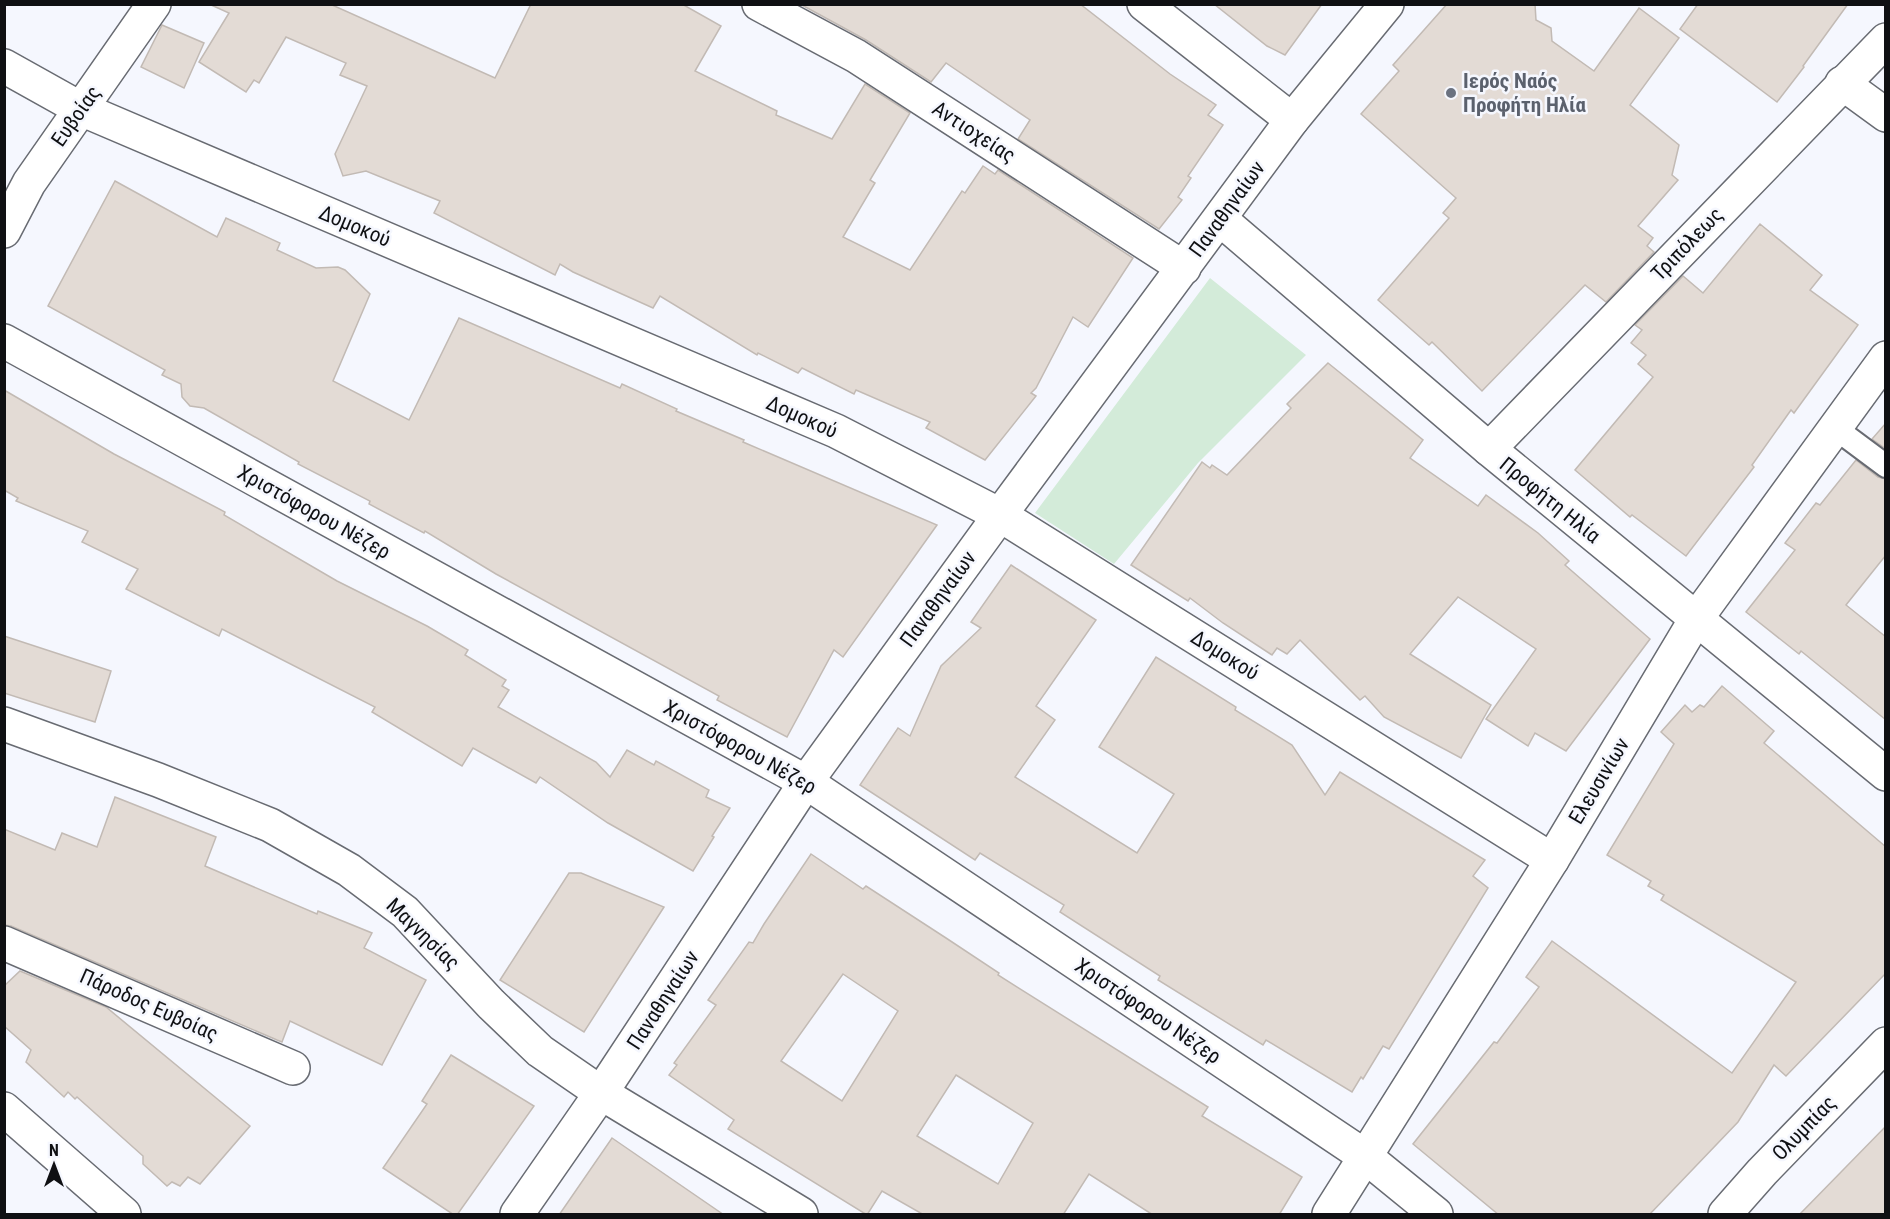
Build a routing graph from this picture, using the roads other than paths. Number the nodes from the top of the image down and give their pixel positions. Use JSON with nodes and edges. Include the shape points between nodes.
{"nodes":[{"id":1,"x":154,"y":4,"type":"edge"},
{"id":2,"x":759,"y":4,"type":"edge"},
{"id":3,"x":1144,"y":4,"type":"edge"},
{"id":4,"x":1387,"y":4,"type":"edge"},
{"id":5,"x":1886,"y":40,"type":"edge"},
{"id":6,"x":4,"y":66,"type":"edge"},
{"id":7,"x":1842,"y":83,"type":"junction"},
{"id":8,"x":81,"y":109,"type":"junction"},
{"id":9,"x":1886,"y":115,"type":"edge"},
{"id":10,"x":1292,"y":120,"type":"junction"},
{"id":11,"x":1220,"y":219,"type":"junction"},
{"id":12,"x":4,"y":231,"type":"edge"},
{"id":13,"x":1184,"y":268,"type":"junction"},
{"id":14,"x":4,"y":342,"type":"edge"},
{"id":15,"x":1886,"y":358,"type":"edge"},
{"id":16,"x":1835,"y":428,"type":"junction"},
{"id":17,"x":1489,"y":449,"type":"junction"},
{"id":18,"x":1886,"y":466,"type":"edge"},
{"id":19,"x":1000,"y":515,"type":"junction"},
{"id":20,"x":1696,"y":619,"type":"junction"},
{"id":21,"x":4,"y":724,"type":"edge"},
{"id":22,"x":1886,"y":774,"type":"edge"},
{"id":23,"x":806,"y":783,"type":"junction"},
{"id":24,"x":1552,"y":860,"type":"junction"},
{"id":25,"x":4,"y":943,"type":"edge"},
{"id":26,"x":1886,"y":1044,"type":"edge"},
{"id":27,"x":292,"y":1068,"type":"dead end"},
{"id":28,"x":601,"y":1093,"type":"junction"},
{"id":29,"x":4,"y":1109,"type":"edge"},
{"id":30,"x":1366,"y":1157,"type":"junction"},
{"id":31,"x":124,"y":1215,"type":"edge"},
{"id":32,"x":517,"y":1215,"type":"edge"},
{"id":33,"x":801,"y":1215,"type":"edge"},
{"id":34,"x":1329,"y":1215,"type":"edge"},
{"id":35,"x":1436,"y":1215,"type":"edge"},
{"id":36,"x":1725,"y":1215,"type":"edge"}],
"edges":[{"from":1,"to":8,"type":"street","name":"Ευβοίας"},
{"from":2,"to":13,"type":"street","name":"Αντιοχείας","via":[[856,56]]},
{"from":3,"to":10,"type":"street"},
{"from":4,"to":10,"type":"street","name":"Παναθηναίων"},
{"from":5,"to":7,"type":"street","name":"Τριπόλεως"},
{"from":6,"to":8,"type":"street","name":"Δομοκού"},
{"from":7,"to":9,"type":"street"},
{"from":7,"to":17,"type":"street","name":"Τριπόλεως"},
{"from":8,"to":12,"type":"street","name":"Ευβοίας","via":[[29,183]]},
{"from":8,"to":19,"type":"street","name":"Δομοκού","via":[[836,431]]},
{"from":10,"to":11,"type":"street","name":"Παναθηναίων"},
{"from":11,"to":13,"type":"street","name":"Παναθηναίων"},
{"from":11,"to":17,"type":"street","name":"Προφήτη Ηλία"},
{"from":13,"to":19,"type":"street","name":"Παναθηναίων"},
{"from":14,"to":23,"type":"street","name":"Χριστόφορου Νέζερ"},
{"from":15,"to":16,"type":"street","name":"Ελευσινίων"},
{"from":16,"to":18,"type":"lane"},
{"from":16,"to":20,"type":"street","name":"Ελευσινίων"},
{"from":17,"to":20,"type":"street","name":"Προφήτη Ηλία"},
{"from":19,"to":23,"type":"street","name":"Παναθηναίων"},
{"from":19,"to":24,"type":"street","name":"Δομοκού"},
{"from":20,"to":22,"type":"street","name":"Προφήτη Ηλία"},
{"from":20,"to":24,"type":"street","name":"Ελευσινίων"},
{"from":21,"to":28,"type":"street","name":"Μαγνησίας","via":[[270,825],[349,870],[405,912],[540,1051]]},
{"from":23,"to":28,"type":"street","name":"Παναθηναίων"},
{"from":23,"to":30,"type":"street","name":"Χριστόφορου Νέζερ"},
{"from":24,"to":30,"type":"street","name":"Ελευσινίων"},
{"from":25,"to":27,"type":"street","name":"Πάροδος Ευβοίας"},
{"from":26,"to":36,"type":"street","name":"Ολυμπίας"},
{"from":28,"to":32,"type":"street","name":"Παναθηναίων"},
{"from":28,"to":33,"type":"street","name":"Μαγνησίας"},
{"from":29,"to":31,"type":"street"},
{"from":30,"to":34,"type":"street","name":"Ελευσινίων"},
{"from":30,"to":35,"type":"street","name":"Χριστόφορου Νέζερ"}]}
